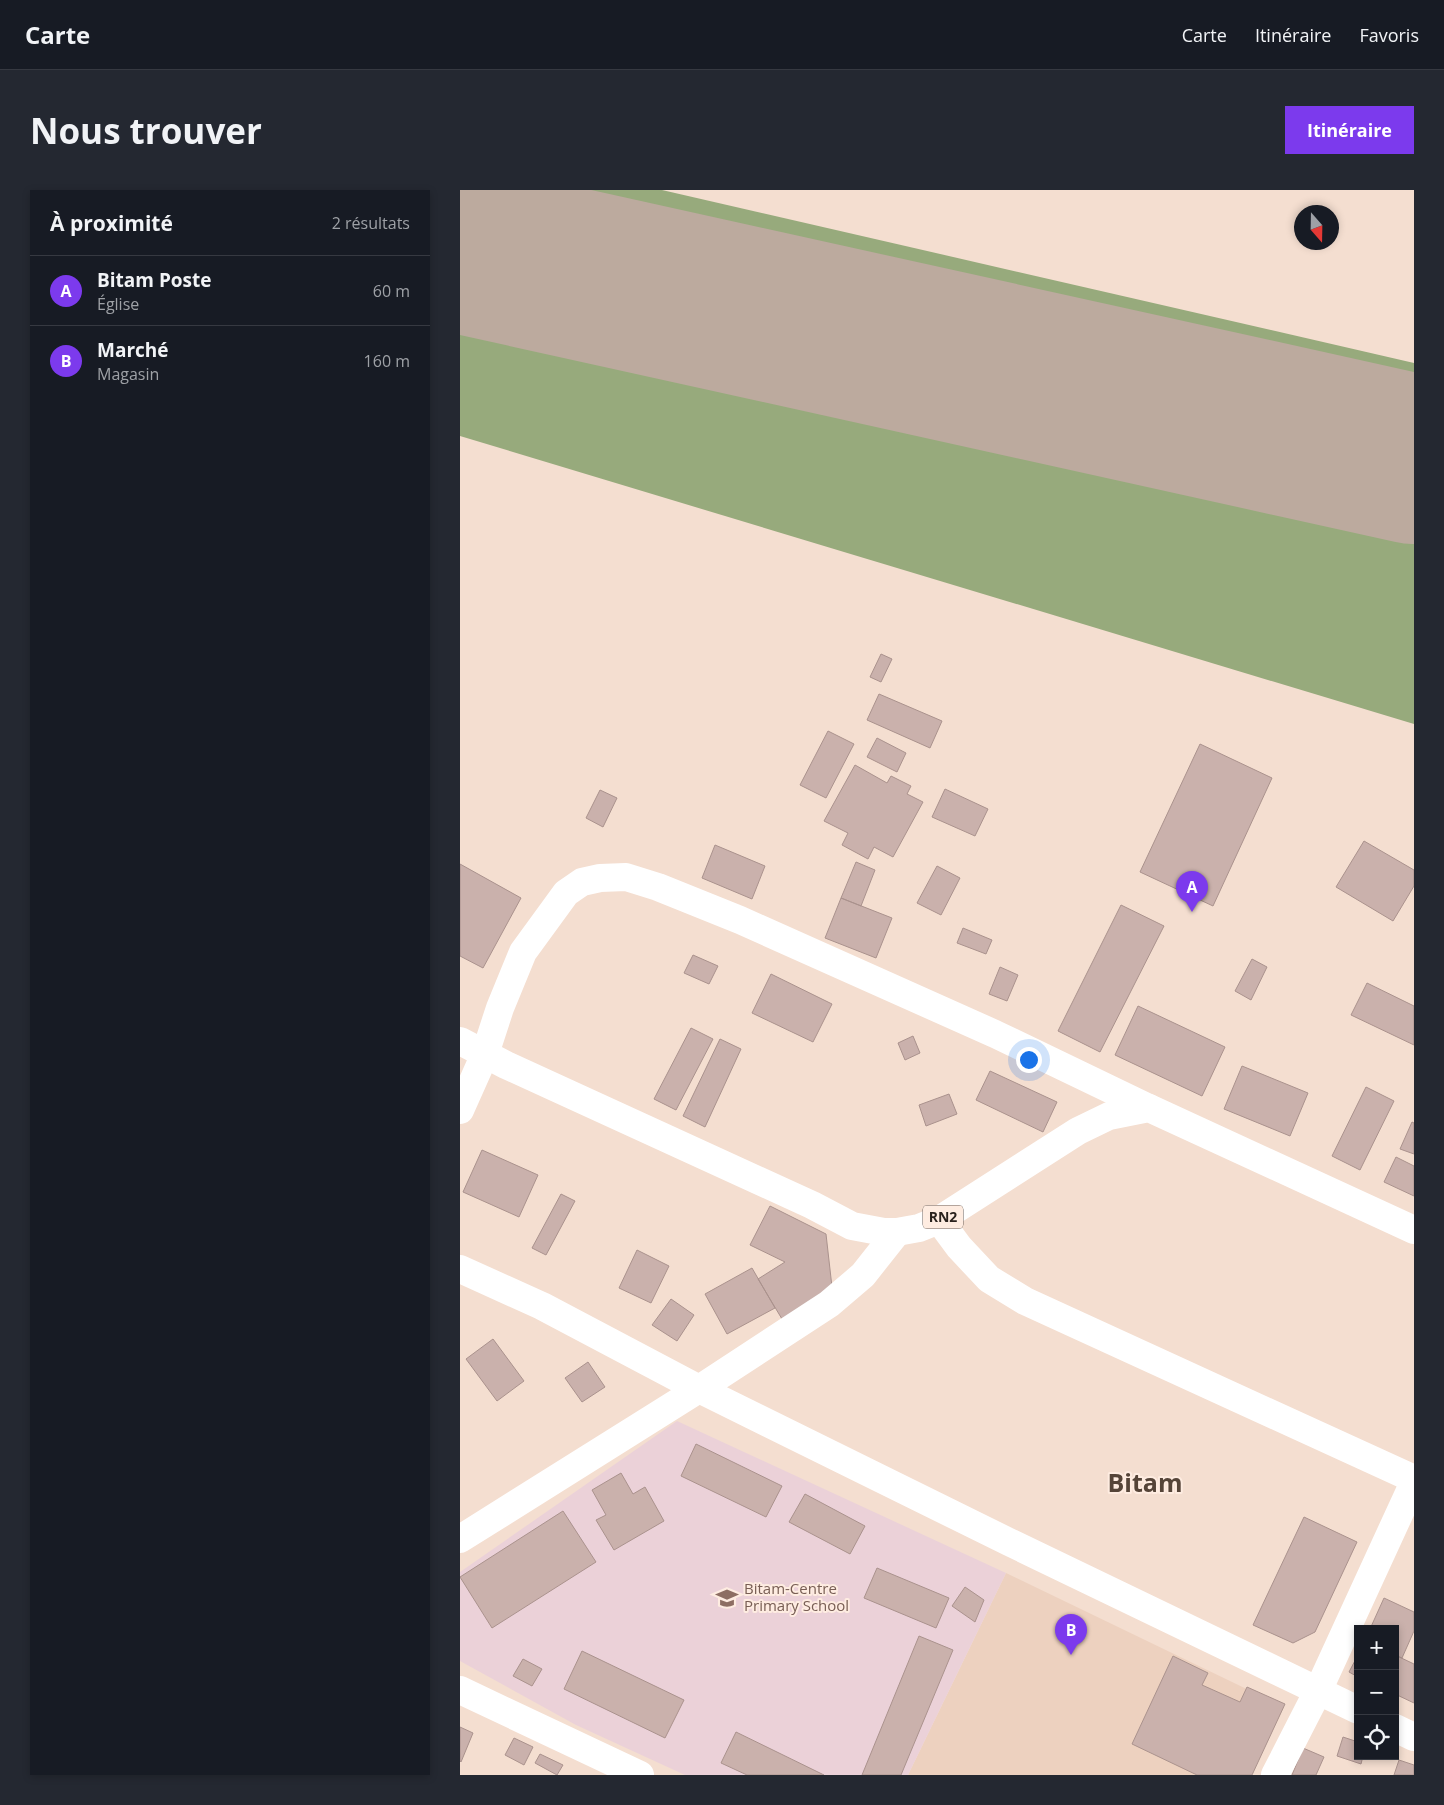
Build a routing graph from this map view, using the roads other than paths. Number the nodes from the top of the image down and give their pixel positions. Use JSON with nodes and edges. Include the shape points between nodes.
{"nodes":[{"id":1,"x":460,"y":1041,"type":"edge"},
{"id":2,"x":485,"y":1054,"type":"junction"},
{"id":3,"x":1149,"y":1108,"type":"junction"},
{"id":4,"x":460,"y":1110,"type":"edge"},
{"id":5,"x":939,"y":1220,"type":"junction"},
{"id":6,"x":1414,"y":1230,"type":"edge"},
{"id":7,"x":897,"y":1232,"type":"junction"},
{"id":8,"x":460,"y":1269,"type":"edge"},
{"id":9,"x":698,"y":1389,"type":"junction"},
{"id":10,"x":1414,"y":1480,"type":"edge"},
{"id":11,"x":460,"y":1539,"type":"edge"},
{"id":12,"x":460,"y":1690,"type":"edge"},
{"id":13,"x":1318,"y":1691,"type":"junction"},
{"id":14,"x":1354,"y":1708,"type":"edge"},
{"id":15,"x":1399,"y":1730,"type":"edge"},
{"id":16,"x":1414,"y":1737,"type":"edge"},
{"id":17,"x":640,"y":1775,"type":"edge"},
{"id":18,"x":1275,"y":1775,"type":"edge"}],
"edges":[{"from":1,"to":2,"type":"main road","number":"RN2"},
{"from":2,"to":3,"type":"main road","via":[[523,952],[566,893],[582,882],[626,877],[740,920],[995,1034]]},
{"from":2,"to":4,"type":"main road"},
{"from":2,"to":7,"type":"main road","number":"RN2","via":[[852,1226]]},
{"from":3,"to":5,"type":"main road","number":"RN2","via":[[1109,1116],[1078,1131]]},
{"from":3,"to":6,"type":"main road"},
{"from":5,"to":7,"type":"main road","number":"RN2"},
{"from":5,"to":10,"type":"main road","via":[[959,1248],[989,1280],[1025,1301]]},
{"from":7,"to":9,"type":"main road","via":[[863,1275],[829,1304]]},
{"from":8,"to":9,"type":"main road","via":[[542,1306]]},
{"from":9,"to":11,"type":"main road"},
{"from":9,"to":13,"type":"main road"},
{"from":10,"to":13,"type":"main road"},
{"from":12,"to":17,"type":"main road"},
{"from":13,"to":14,"type":"main road"},
{"from":13,"to":18,"type":"main road"},
{"from":15,"to":16,"type":"main road"}]}
